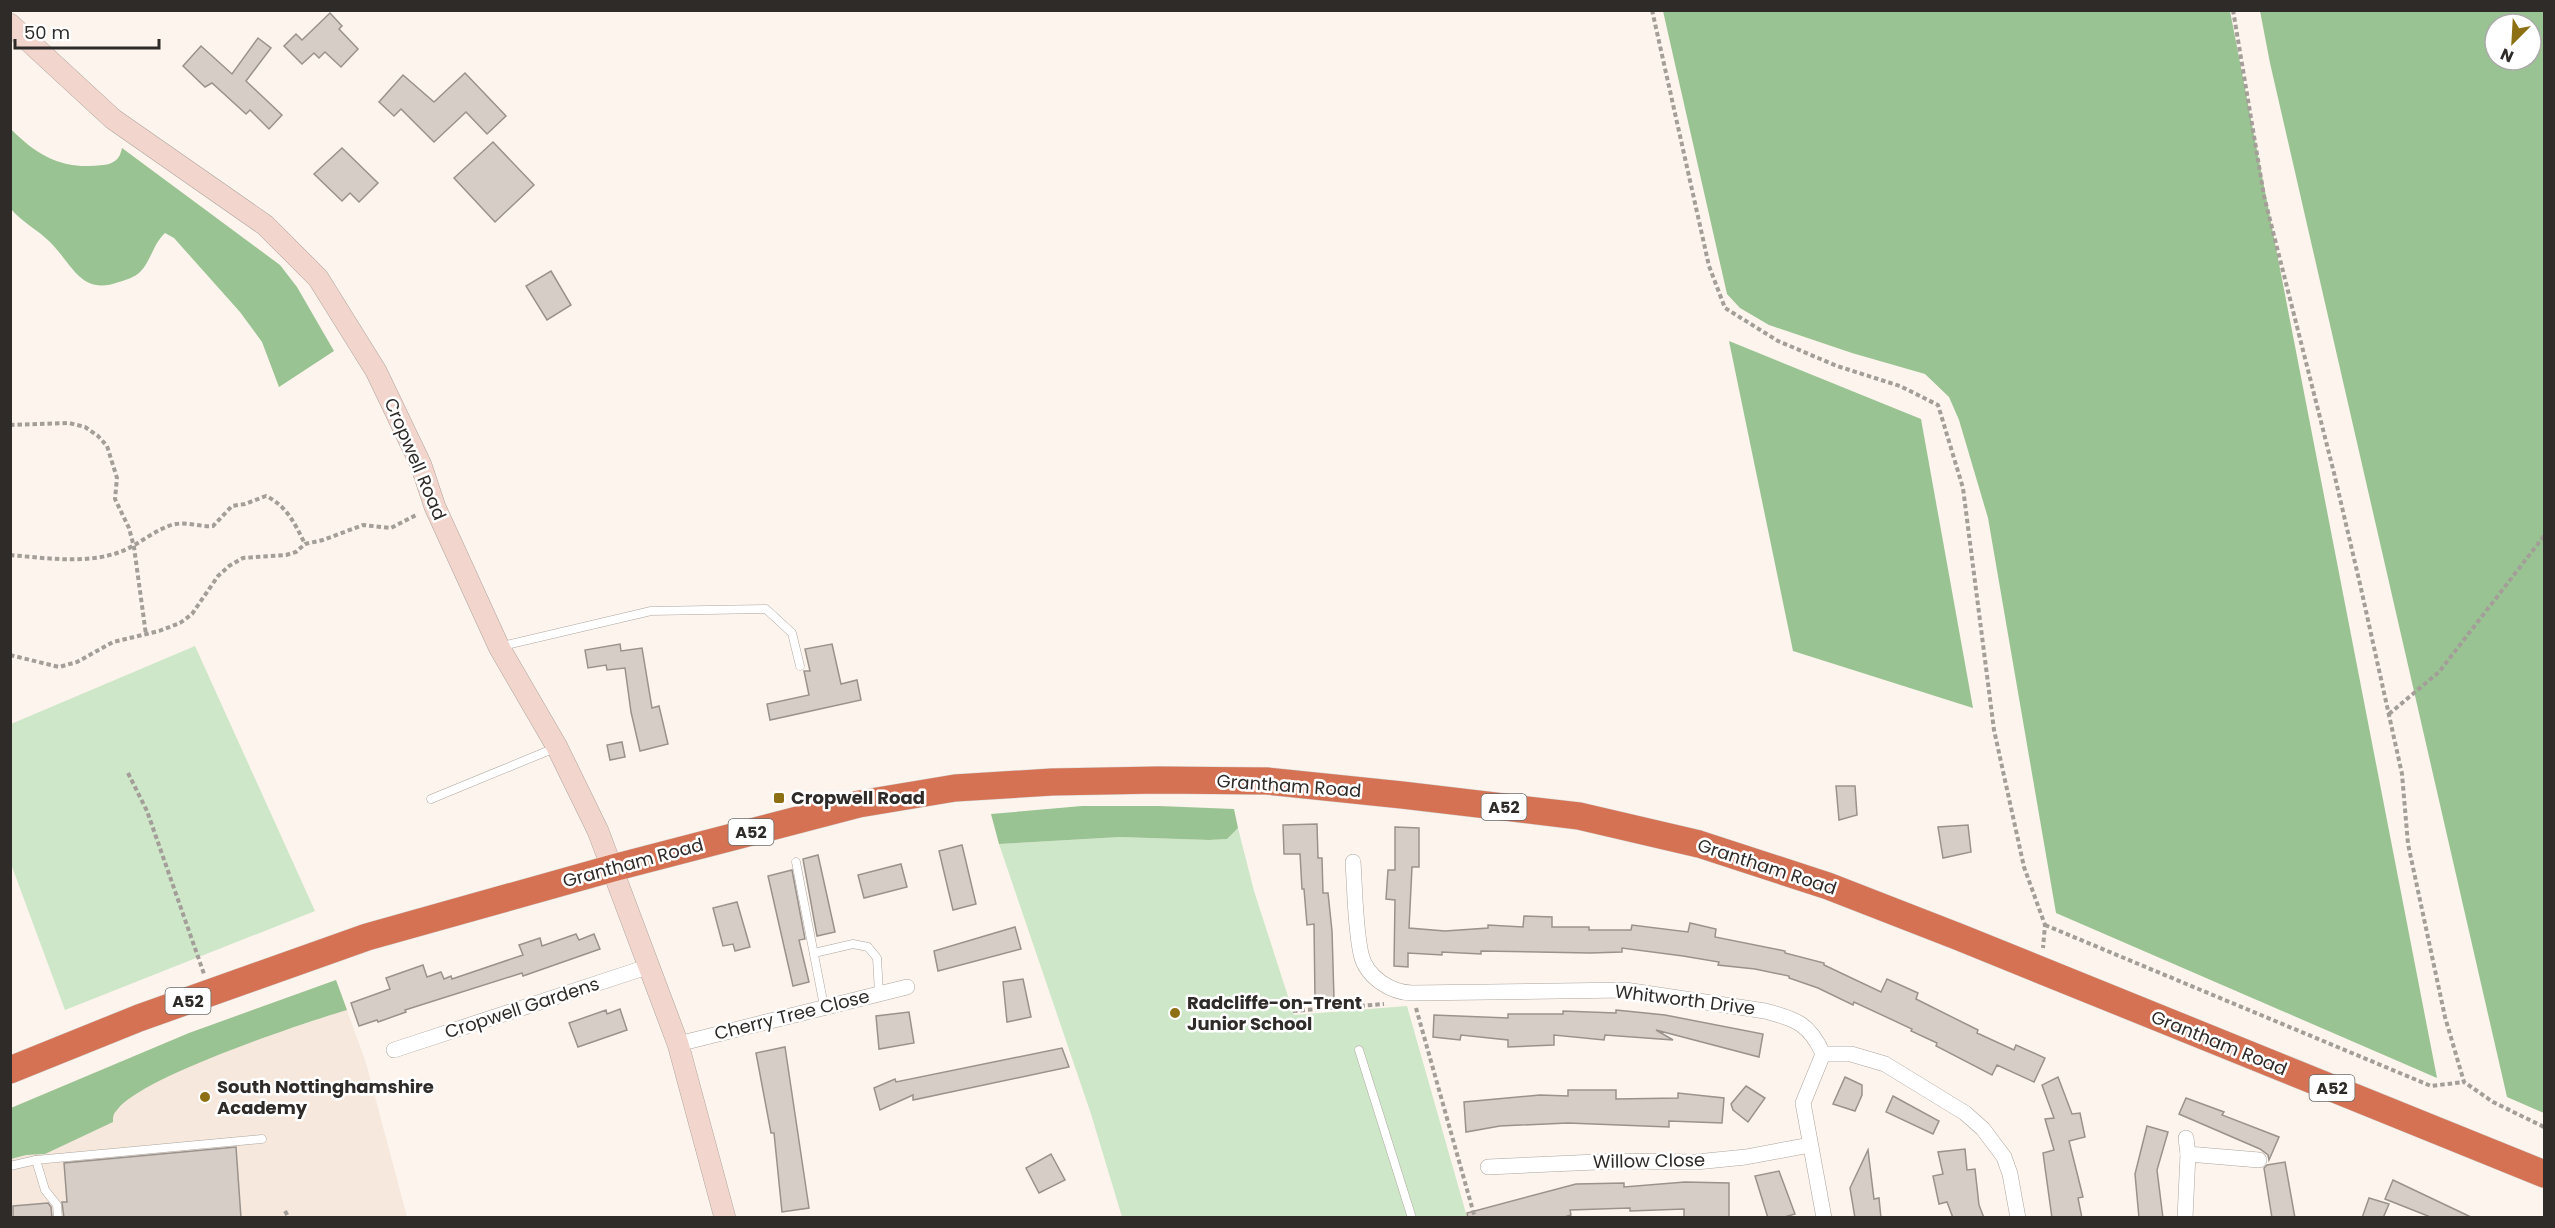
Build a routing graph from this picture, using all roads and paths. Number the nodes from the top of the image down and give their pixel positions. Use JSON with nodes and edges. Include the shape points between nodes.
{"nodes":[{"id":1,"x":1652,"y":10,"type":"edge"},
{"id":2,"x":2233,"y":10,"type":"edge"},
{"id":3,"x":10,"y":24,"type":"edge"},
{"id":4,"x":10,"y":425,"type":"edge"},
{"id":5,"x":435,"y":507,"type":"junction"},
{"id":6,"x":2544,"y":536,"type":"edge"},
{"id":7,"x":305,"y":544,"type":"junction"},
{"id":8,"x":134,"y":547,"type":"junction"},
{"id":9,"x":10,"y":555,"type":"edge"},
{"id":10,"x":146,"y":635,"type":"junction"},
{"id":11,"x":499,"y":647,"type":"junction"},
{"id":12,"x":10,"y":655,"type":"edge"},
{"id":13,"x":800,"y":666,"type":"dead end"},
{"id":14,"x":2389,"y":714,"type":"junction"},
{"id":15,"x":557,"y":747,"type":"junction"},
{"id":16,"x":128,"y":773,"type":"dead end"},
{"id":17,"x":431,"y":799,"type":"dead end"},
{"id":18,"x":796,"y":862,"type":"dead end"},
{"id":19,"x":1353,"y":862,"type":"dead end"},
{"id":20,"x":613,"y":868,"type":"junction"},
{"id":21,"x":814,"y":953,"type":"junction"},
{"id":22,"x":650,"y":966,"type":"junction"},
{"id":23,"x":907,"y":987,"type":"dead end"},
{"id":24,"x":210,"y":993,"type":"junction"},
{"id":25,"x":879,"y":993,"type":"junction"},
{"id":26,"x":1414,"y":997,"type":"junction"},
{"id":27,"x":824,"y":1006,"type":"junction"},
{"id":28,"x":1293,"y":1011,"type":"dead end"},
{"id":29,"x":678,"y":1044,"type":"junction"},
{"id":30,"x":394,"y":1050,"type":"dead end"},
{"id":31,"x":1359,"y":1050,"type":"dead end"},
{"id":32,"x":1823,"y":1054,"type":"junction"},
{"id":33,"x":10,"y":1070,"type":"edge"},
{"id":34,"x":2464,"y":1083,"type":"junction"},
{"id":35,"x":2544,"y":1127,"type":"edge"},
{"id":36,"x":2186,"y":1138,"type":"dead end"},
{"id":37,"x":262,"y":1139,"type":"dead end"},
{"id":38,"x":1810,"y":1145,"type":"junction"},
{"id":39,"x":2188,"y":1154,"type":"junction"},
{"id":40,"x":36,"y":1160,"type":"junction"},
{"id":41,"x":2259,"y":1160,"type":"dead end"},
{"id":42,"x":10,"y":1166,"type":"edge"},
{"id":43,"x":1488,"y":1167,"type":"dead end"},
{"id":44,"x":2544,"y":1174,"type":"edge"},
{"id":45,"x":285,"y":1211,"type":"dead end"},
{"id":46,"x":58,"y":1218,"type":"edge"},
{"id":47,"x":289,"y":1218,"type":"edge"},
{"id":48,"x":725,"y":1218,"type":"edge"},
{"id":49,"x":1412,"y":1218,"type":"edge"},
{"id":50,"x":1475,"y":1218,"type":"edge"},
{"id":51,"x":1824,"y":1218,"type":"edge"},
{"id":52,"x":2018,"y":1218,"type":"edge"},
{"id":53,"x":2185,"y":1218,"type":"edge"}],
"edges":[{"from":1,"to":34,"type":"path","via":[[1709,266],[1725,308],[1778,340],[1837,366],[1900,386],[1938,405],[1963,488],[1994,730],[2024,867],[2045,925],[2431,1086]]},
{"from":2,"to":14,"type":"path","via":[[2264,196],[2334,473]]},
{"from":3,"to":5,"type":"street","name":"Cropwell Road","via":[[112,118],[265,225],[318,278],[376,371],[422,465]]},
{"from":4,"to":8,"type":"path","via":[[69,423],[98,436],[107,446],[117,478],[115,499]]},
{"from":5,"to":7,"type":"path","via":[[391,528],[363,525]]},
{"from":5,"to":11,"type":"street","name":"Cropwell Road"},
{"from":6,"to":14,"type":"path","via":[[2439,672]]},
{"from":7,"to":8,"type":"path","via":[[291,517],[277,501],[266,496],[232,506],[213,526],[174,524]]},
{"from":7,"to":10,"type":"path","via":[[286,555],[243,558],[229,566],[192,614],[180,623]]},
{"from":8,"to":9,"type":"path","via":[[98,558]]},
{"from":8,"to":10,"type":"path"},
{"from":10,"to":12,"type":"path","via":[[113,642],[77,662],[58,667]]},
{"from":11,"to":13,"type":"lane","via":[[651,611],[766,609],[792,633]]},
{"from":11,"to":15,"type":"street","name":"Cropwell Road"},
{"from":14,"to":34,"type":"path","via":[[2402,774],[2408,844],[2445,1017]]},
{"from":15,"to":17,"type":"lane"},
{"from":15,"to":20,"type":"street","name":"Cropwell Road"},
{"from":16,"to":24,"type":"path","via":[[147,811]]},
{"from":18,"to":21,"type":"lane"},
{"from":19,"to":26,"type":"street","name":"Whitworth Drive","via":[[1361,956],[1387,987]]},
{"from":20,"to":22,"type":"street","name":"Cropwell Road"},
{"from":20,"to":24,"type":"highway","name":"Grantham Road","number":"A52","via":[[367,937]]},
{"from":20,"to":44,"type":"highway","name":"Grantham Road","number":"A52","via":[[859,804],[955,788],[1052,782],[1267,782],[1579,816],[1700,844],[1828,886]]},
{"from":21,"to":25,"type":"lane","via":[[853,944],[868,947],[877,958]]},
{"from":21,"to":27,"type":"lane"},
{"from":22,"to":29,"type":"street","name":"Cropwell Road"},
{"from":22,"to":30,"type":"street","name":"Cropwell Gardens"},
{"from":23,"to":25,"type":"street","name":"Cherry Tree Close"},
{"from":24,"to":33,"type":"highway","name":"Grantham Road","number":"A52"},
{"from":25,"to":27,"type":"street","name":"Cherry Tree Close"},
{"from":26,"to":28,"type":"path"},
{"from":26,"to":32,"type":"street","name":"Whitworth Drive","via":[[1625,990],[1661,994],[1786,1016],[1808,1028]]},
{"from":26,"to":50,"type":"path"},
{"from":27,"to":29,"type":"street","name":"Cherry Tree Close"},
{"from":29,"to":48,"type":"street","name":"Cropwell Road"},
{"from":31,"to":49,"type":"lane"},
{"from":32,"to":38,"type":"street","via":[[1803,1103]]},
{"from":32,"to":52,"type":"street","via":[[1851,1054],[1885,1064],[1965,1113],[2004,1157]]},
{"from":34,"to":35,"type":"path"},
{"from":36,"to":39,"type":"street"},
{"from":37,"to":40,"type":"lane"},
{"from":38,"to":43,"type":"street","name":"Willow Close","via":[[1696,1162]]},
{"from":38,"to":51,"type":"street"},
{"from":39,"to":41,"type":"street"},
{"from":39,"to":53,"type":"street"},
{"from":40,"to":42,"type":"lane"},
{"from":40,"to":46,"type":"lane","via":[[45,1190],[57,1206]]},
{"from":45,"to":47,"type":"path"}]}
